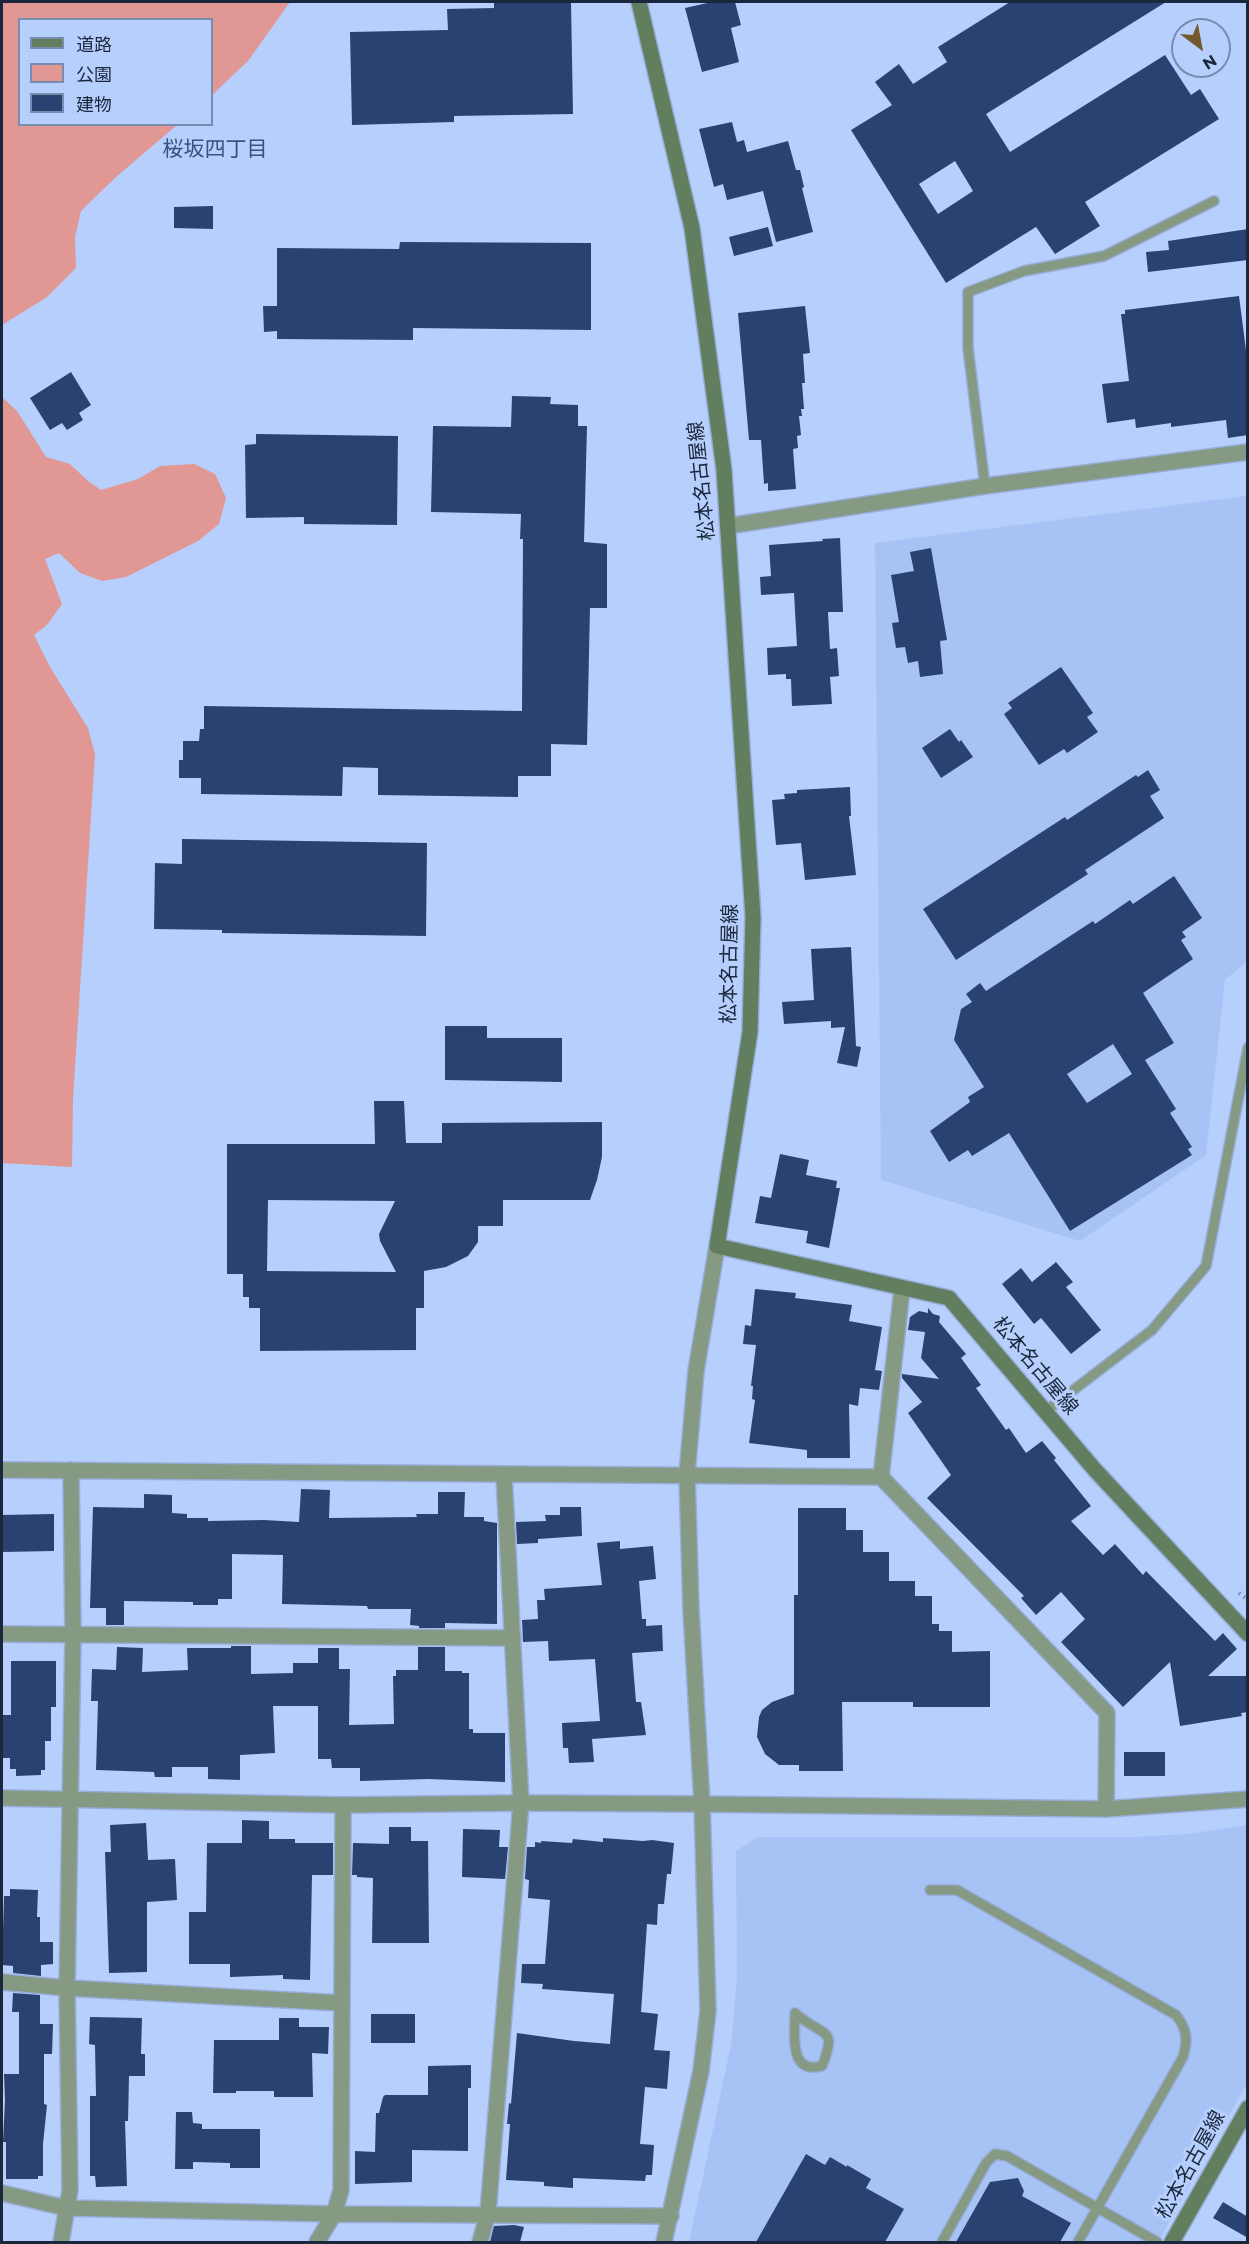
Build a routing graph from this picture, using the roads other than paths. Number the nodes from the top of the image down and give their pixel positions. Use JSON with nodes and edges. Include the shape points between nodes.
{"nodes":[{"id":1,"x":639,"y":2,"type":"edge"},
{"id":2,"x":1214,"y":201,"type":"dead end"},
{"id":3,"x":1248,"y":452,"type":"edge"},
{"id":4,"x":985,"y":486,"type":"junction"},
{"id":5,"x":728,"y":525,"type":"junction"},
{"id":6,"x":1248,"y":1048,"type":"edge"},
{"id":7,"x":717,"y":1246,"type":"junction"},
{"id":8,"x":902,"y":1289,"type":"junction"},
{"id":9,"x":1046,"y":1411,"type":"junction"},
{"id":10,"x":2,"y":1470,"type":"edge"},
{"id":11,"x":71,"y":1470,"type":"junction"},
{"id":12,"x":687,"y":1474,"type":"junction"},
{"id":13,"x":504,"y":1475,"type":"junction"},
{"id":14,"x":881,"y":1477,"type":"junction"},
{"id":15,"x":2,"y":1634,"type":"edge"},
{"id":16,"x":1248,"y":1634,"type":"edge"},
{"id":17,"x":73,"y":1635,"type":"junction"},
{"id":18,"x":513,"y":1638,"type":"junction"},
{"id":19,"x":2,"y":1798,"type":"edge"},
{"id":20,"x":71,"y":1799,"type":"junction"},
{"id":21,"x":1248,"y":1799,"type":"edge"},
{"id":22,"x":520,"y":1803,"type":"junction"},
{"id":23,"x":343,"y":1804,"type":"junction"},
{"id":24,"x":702,"y":1804,"type":"junction"},
{"id":25,"x":1106,"y":1809,"type":"junction"},
{"id":26,"x":930,"y":1890,"type":"dead end"},
{"id":27,"x":2,"y":1982,"type":"edge"},
{"id":28,"x":67,"y":1988,"type":"junction"},
{"id":29,"x":341,"y":2003,"type":"junction"},
{"id":30,"x":795,"y":2013,"type":"joint"},
{"id":31,"x":1248,"y":2108,"type":"edge"},
{"id":32,"x":2,"y":2193,"type":"edge"},
{"id":33,"x":66,"y":2208,"type":"junction"},
{"id":34,"x":1097,"y":2208,"type":"junction"},
{"id":35,"x":488,"y":2213,"type":"junction"},
{"id":36,"x":334,"y":2214,"type":"junction"},
{"id":37,"x":670,"y":2216,"type":"junction"},
{"id":38,"x":61,"y":2242,"type":"edge"},
{"id":39,"x":317,"y":2242,"type":"edge"},
{"id":40,"x":480,"y":2242,"type":"edge"},
{"id":41,"x":664,"y":2242,"type":"edge"},
{"id":42,"x":942,"y":2242,"type":"edge"},
{"id":43,"x":1078,"y":2242,"type":"edge"},
{"id":44,"x":1157,"y":2242,"type":"edge"},
{"id":45,"x":1172,"y":2242,"type":"edge"}],
"edges":[{"from":1,"to":5,"type":"main road","name":"松本名古屋線","via":[[692,228]]},
{"from":2,"to":4,"type":"lane","via":[[1104,256],[1024,270],[968,292],[968,348]]},
{"from":3,"to":4,"type":"street"},
{"from":4,"to":5,"type":"street"},
{"from":5,"to":7,"type":"main road","name":"松本名古屋線","via":[[753,917],[747,1061]]},
{"from":6,"to":9,"type":"lane","via":[[1206,1266],[1152,1330]]},
{"from":7,"to":8,"type":"main road","name":"松本名古屋線"},
{"from":7,"to":12,"type":"street","via":[[696,1371]]},
{"from":8,"to":9,"type":"main road","name":"松本名古屋線","via":[[949,1298]]},
{"from":8,"to":14,"type":"street"},
{"from":9,"to":16,"type":"main road","name":"松本名古屋線","via":[[1095,1470]]},
{"from":10,"to":11,"type":"street"},
{"from":11,"to":13,"type":"street"},
{"from":11,"to":17,"type":"street"},
{"from":12,"to":13,"type":"street"},
{"from":12,"to":14,"type":"street"},
{"from":12,"to":24,"type":"street"},
{"from":13,"to":18,"type":"street"},
{"from":14,"to":25,"type":"street","via":[[1107,1713]]},
{"from":15,"to":17,"type":"street"},
{"from":17,"to":18,"type":"street"},
{"from":17,"to":20,"type":"street"},
{"from":18,"to":22,"type":"street"},
{"from":19,"to":20,"type":"street"},
{"from":20,"to":23,"type":"street"},
{"from":20,"to":28,"type":"street"},
{"from":21,"to":25,"type":"street"},
{"from":22,"to":23,"type":"street"},
{"from":22,"to":24,"type":"street"},
{"from":22,"to":35,"type":"street"},
{"from":23,"to":29,"type":"street"},
{"from":24,"to":25,"type":"street"},
{"from":24,"to":37,"type":"street","via":[[708,2012],[701,2071]]},
{"from":26,"to":34,"type":"lane","via":[[957,1890],[1176,2015],[1182,2023],[1187,2043],[1183,2057]]},
{"from":27,"to":28,"type":"street"},
{"from":28,"to":29,"type":"street"},
{"from":28,"to":33,"type":"street","via":[[70,2190]]},
{"from":29,"to":36,"type":"street","via":[[341,2190]]},
{"from":30,"to":30,"type":"lane","via":[[829,2039],[822,2066],[804,2065],[797,2058]]},
{"from":31,"to":45,"type":"main road","name":"松本名古屋線"},
{"from":32,"to":33,"type":"street"},
{"from":33,"to":36,"type":"street"},
{"from":33,"to":38,"type":"street"},
{"from":34,"to":42,"type":"lane","via":[[1007,2156],[995,2154]]},
{"from":34,"to":43,"type":"lane"},
{"from":34,"to":44,"type":"lane"},
{"from":35,"to":36,"type":"street"},
{"from":35,"to":37,"type":"street"},
{"from":35,"to":40,"type":"street"},
{"from":36,"to":39,"type":"street"},
{"from":37,"to":41,"type":"street"}]}
